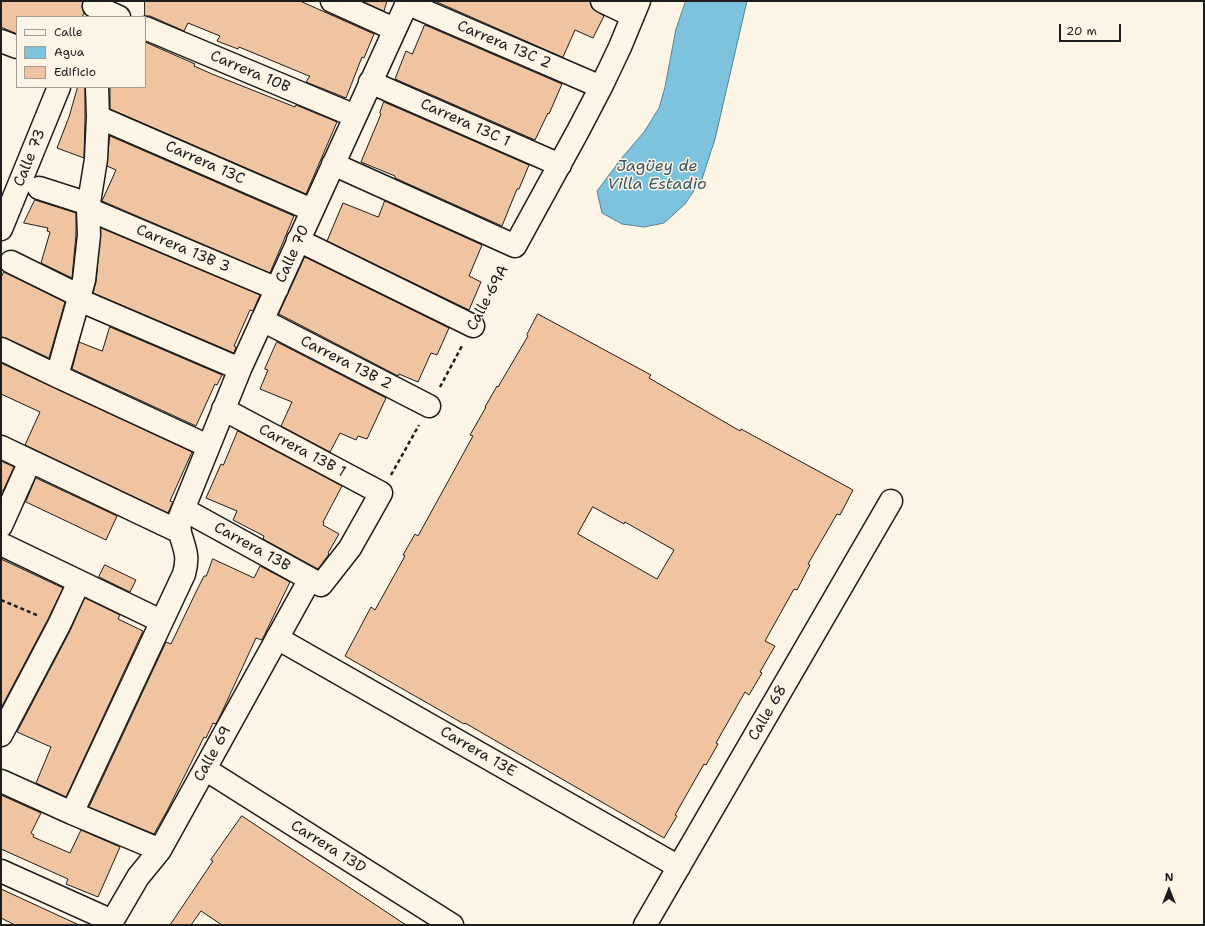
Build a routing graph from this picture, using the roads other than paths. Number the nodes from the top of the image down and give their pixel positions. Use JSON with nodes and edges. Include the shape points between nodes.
{"nodes":[{"id":1,"x":332,"y":1,"type":"edge"},
{"id":2,"x":602,"y":1,"type":"edge"},
{"id":3,"x":407,"y":2,"type":"edge"},
{"id":4,"x":94,"y":8,"type":"edge"},
{"id":5,"x":636,"y":8,"type":"edge"},
{"id":6,"x":116,"y":16,"type":"edge"},
{"id":7,"x":146,"y":28,"type":"edge"},
{"id":8,"x":394,"y":29,"type":"junction"},
{"id":9,"x":1,"y":41,"type":"edge"},
{"id":10,"x":16,"y":47,"type":"edge"},
{"id":11,"x":370,"y":82,"type":"junction"},
{"id":12,"x":601,"y":87,"type":"junction"},
{"id":13,"x":59,"y":88,"type":"edge"},
{"id":14,"x":97,"y":88,"type":"edge"},
{"id":15,"x":355,"y":116,"type":"junction"},
{"id":16,"x":98,"y":117,"type":"junction"},
{"id":17,"x":333,"y":164,"type":"junction"},
{"id":18,"x":560,"y":165,"type":"junction"},
{"id":19,"x":39,"y":188,"type":"dead end"},
{"id":20,"x":89,"y":207,"type":"junction"},
{"id":21,"x":312,"y":210,"type":"junction"},
{"id":22,"x":1,"y":229,"type":"edge"},
{"id":23,"x":298,"y":240,"type":"junction"},
{"id":24,"x":11,"y":262,"type":"dead end"},
{"id":25,"x":277,"y":289,"type":"junction"},
{"id":26,"x":79,"y":298,"type":"junction"},
{"id":27,"x":262,"y":320,"type":"junction"},
{"id":28,"x":473,"y":326,"type":"road end"},
{"id":29,"x":1,"y":349,"type":"edge"},
{"id":30,"x":240,"y":369,"type":"junction"},
{"id":31,"x":57,"y":376,"type":"junction"},
{"id":32,"x":429,"y":406,"type":"road end"},
{"id":33,"x":223,"y":409,"type":"junction"},
{"id":34,"x":208,"y":446,"type":"junction"},
{"id":35,"x":1,"y":447,"type":"edge"},
{"id":36,"x":30,"y":461,"type":"junction"},
{"id":37,"x":891,"y":501,"type":"dead end"},
{"id":38,"x":183,"y":509,"type":"junction"},
{"id":39,"x":1,"y":526,"type":"edge"},
{"id":40,"x":180,"y":532,"type":"junction"},
{"id":41,"x":1,"y":544,"type":"edge"},
{"id":42,"x":79,"y":582,"type":"junction"},
{"id":43,"x":315,"y":582,"type":"junction"},
{"id":44,"x":161,"y":621,"type":"junction"},
{"id":45,"x":277,"y":638,"type":"junction"},
{"id":46,"x":1,"y":735,"type":"edge"},
{"id":47,"x":205,"y":769,"type":"junction"},
{"id":48,"x":1,"y":781,"type":"edge"},
{"id":49,"x":72,"y":813,"type":"junction"},
{"id":50,"x":160,"y":850,"type":"junction"},
{"id":51,"x":679,"y":867,"type":"junction"},
{"id":52,"x":1,"y":871,"type":"edge"},
{"id":53,"x":111,"y":923,"type":"edge"},
{"id":54,"x":452,"y":925,"type":"edge"},
{"id":55,"x":645,"y":925,"type":"edge"}],
"edges":[{"from":1,"to":8,"type":"street"},
{"from":2,"to":5,"type":"street"},
{"from":3,"to":8,"type":"street","name":"Calle 70"},
{"from":3,"to":12,"type":"street","name":"Carrera 13C 2"},
{"from":4,"to":6,"type":"street"},
{"from":5,"to":12,"type":"street","name":"Calle 69A"},
{"from":7,"to":15,"type":"street","name":"Carrera 10B"},
{"from":8,"to":11,"type":"street","name":"Calle 70"},
{"from":9,"to":10,"type":"street"},
{"from":11,"to":15,"type":"street","name":"Calle 70"},
{"from":11,"to":18,"type":"street","name":"Carrera 13C 1"},
{"from":12,"to":18,"type":"street","name":"Calle 69A"},
{"from":13,"to":22,"type":"street","name":"Calle 73"},
{"from":14,"to":16,"type":"street"},
{"from":15,"to":17,"type":"street","name":"Calle 70"},
{"from":16,"to":20,"type":"street","via":[[96,159]]},
{"from":16,"to":21,"type":"street","name":"Carrera 13C"},
{"from":17,"to":18,"type":"street","name":"Calle 69A","via":[[515,246]]},
{"from":17,"to":21,"type":"street","name":"Calle 70"},
{"from":19,"to":20,"type":"street","name":"Carrera 13B 3"},
{"from":20,"to":25,"type":"street","name":"Carrera 13B 3"},
{"from":20,"to":26,"type":"street","via":[[89,235],[84,280]]},
{"from":21,"to":23,"type":"street","name":"Calle 70"},
{"from":23,"to":25,"type":"street","name":"Calle 70"},
{"from":23,"to":28,"type":"street"},
{"from":24,"to":26,"type":"street"},
{"from":25,"to":27,"type":"street","name":"Calle 70"},
{"from":26,"to":30,"type":"street"},
{"from":26,"to":31,"type":"street"},
{"from":27,"to":30,"type":"street","name":"Calle 70"},
{"from":27,"to":32,"type":"street","name":"Carrera 13B 2"},
{"from":29,"to":31,"type":"street"},
{"from":30,"to":33,"type":"street","name":"Calle 70"},
{"from":31,"to":34,"type":"street"},
{"from":33,"to":34,"type":"street","name":"Calle 70"},
{"from":33,"to":43,"type":"street","name":"Carrera 13B 1","via":[[381,493],[350,548]]},
{"from":34,"to":38,"type":"street","name":"Calle 70"},
{"from":35,"to":36,"type":"street"},
{"from":36,"to":39,"type":"street"},
{"from":36,"to":40,"type":"street"},
{"from":37,"to":51,"type":"street","name":"Calle 68"},
{"from":38,"to":40,"type":"street","name":"Calle 70"},
{"from":38,"to":43,"type":"street","name":"Carrera 13B"},
{"from":40,"to":44,"type":"street","via":[[186,556],[184,574]]},
{"from":41,"to":42,"type":"street"},
{"from":42,"to":44,"type":"street"},
{"from":42,"to":46,"type":"street"},
{"from":43,"to":45,"type":"street","name":"Calle 69"},
{"from":44,"to":49,"type":"street"},
{"from":45,"to":47,"type":"street","name":"Calle 69"},
{"from":45,"to":51,"type":"street","name":"Carrera 13E"},
{"from":47,"to":50,"type":"street","name":"Calle 69"},
{"from":47,"to":54,"type":"street","name":"Carrera 13D"},
{"from":48,"to":49,"type":"street"},
{"from":49,"to":50,"type":"street"},
{"from":50,"to":53,"type":"street","name":"Calle 69","via":[[138,877]]},
{"from":51,"to":55,"type":"street","name":"Calle 68"},
{"from":52,"to":53,"type":"street"}]}
